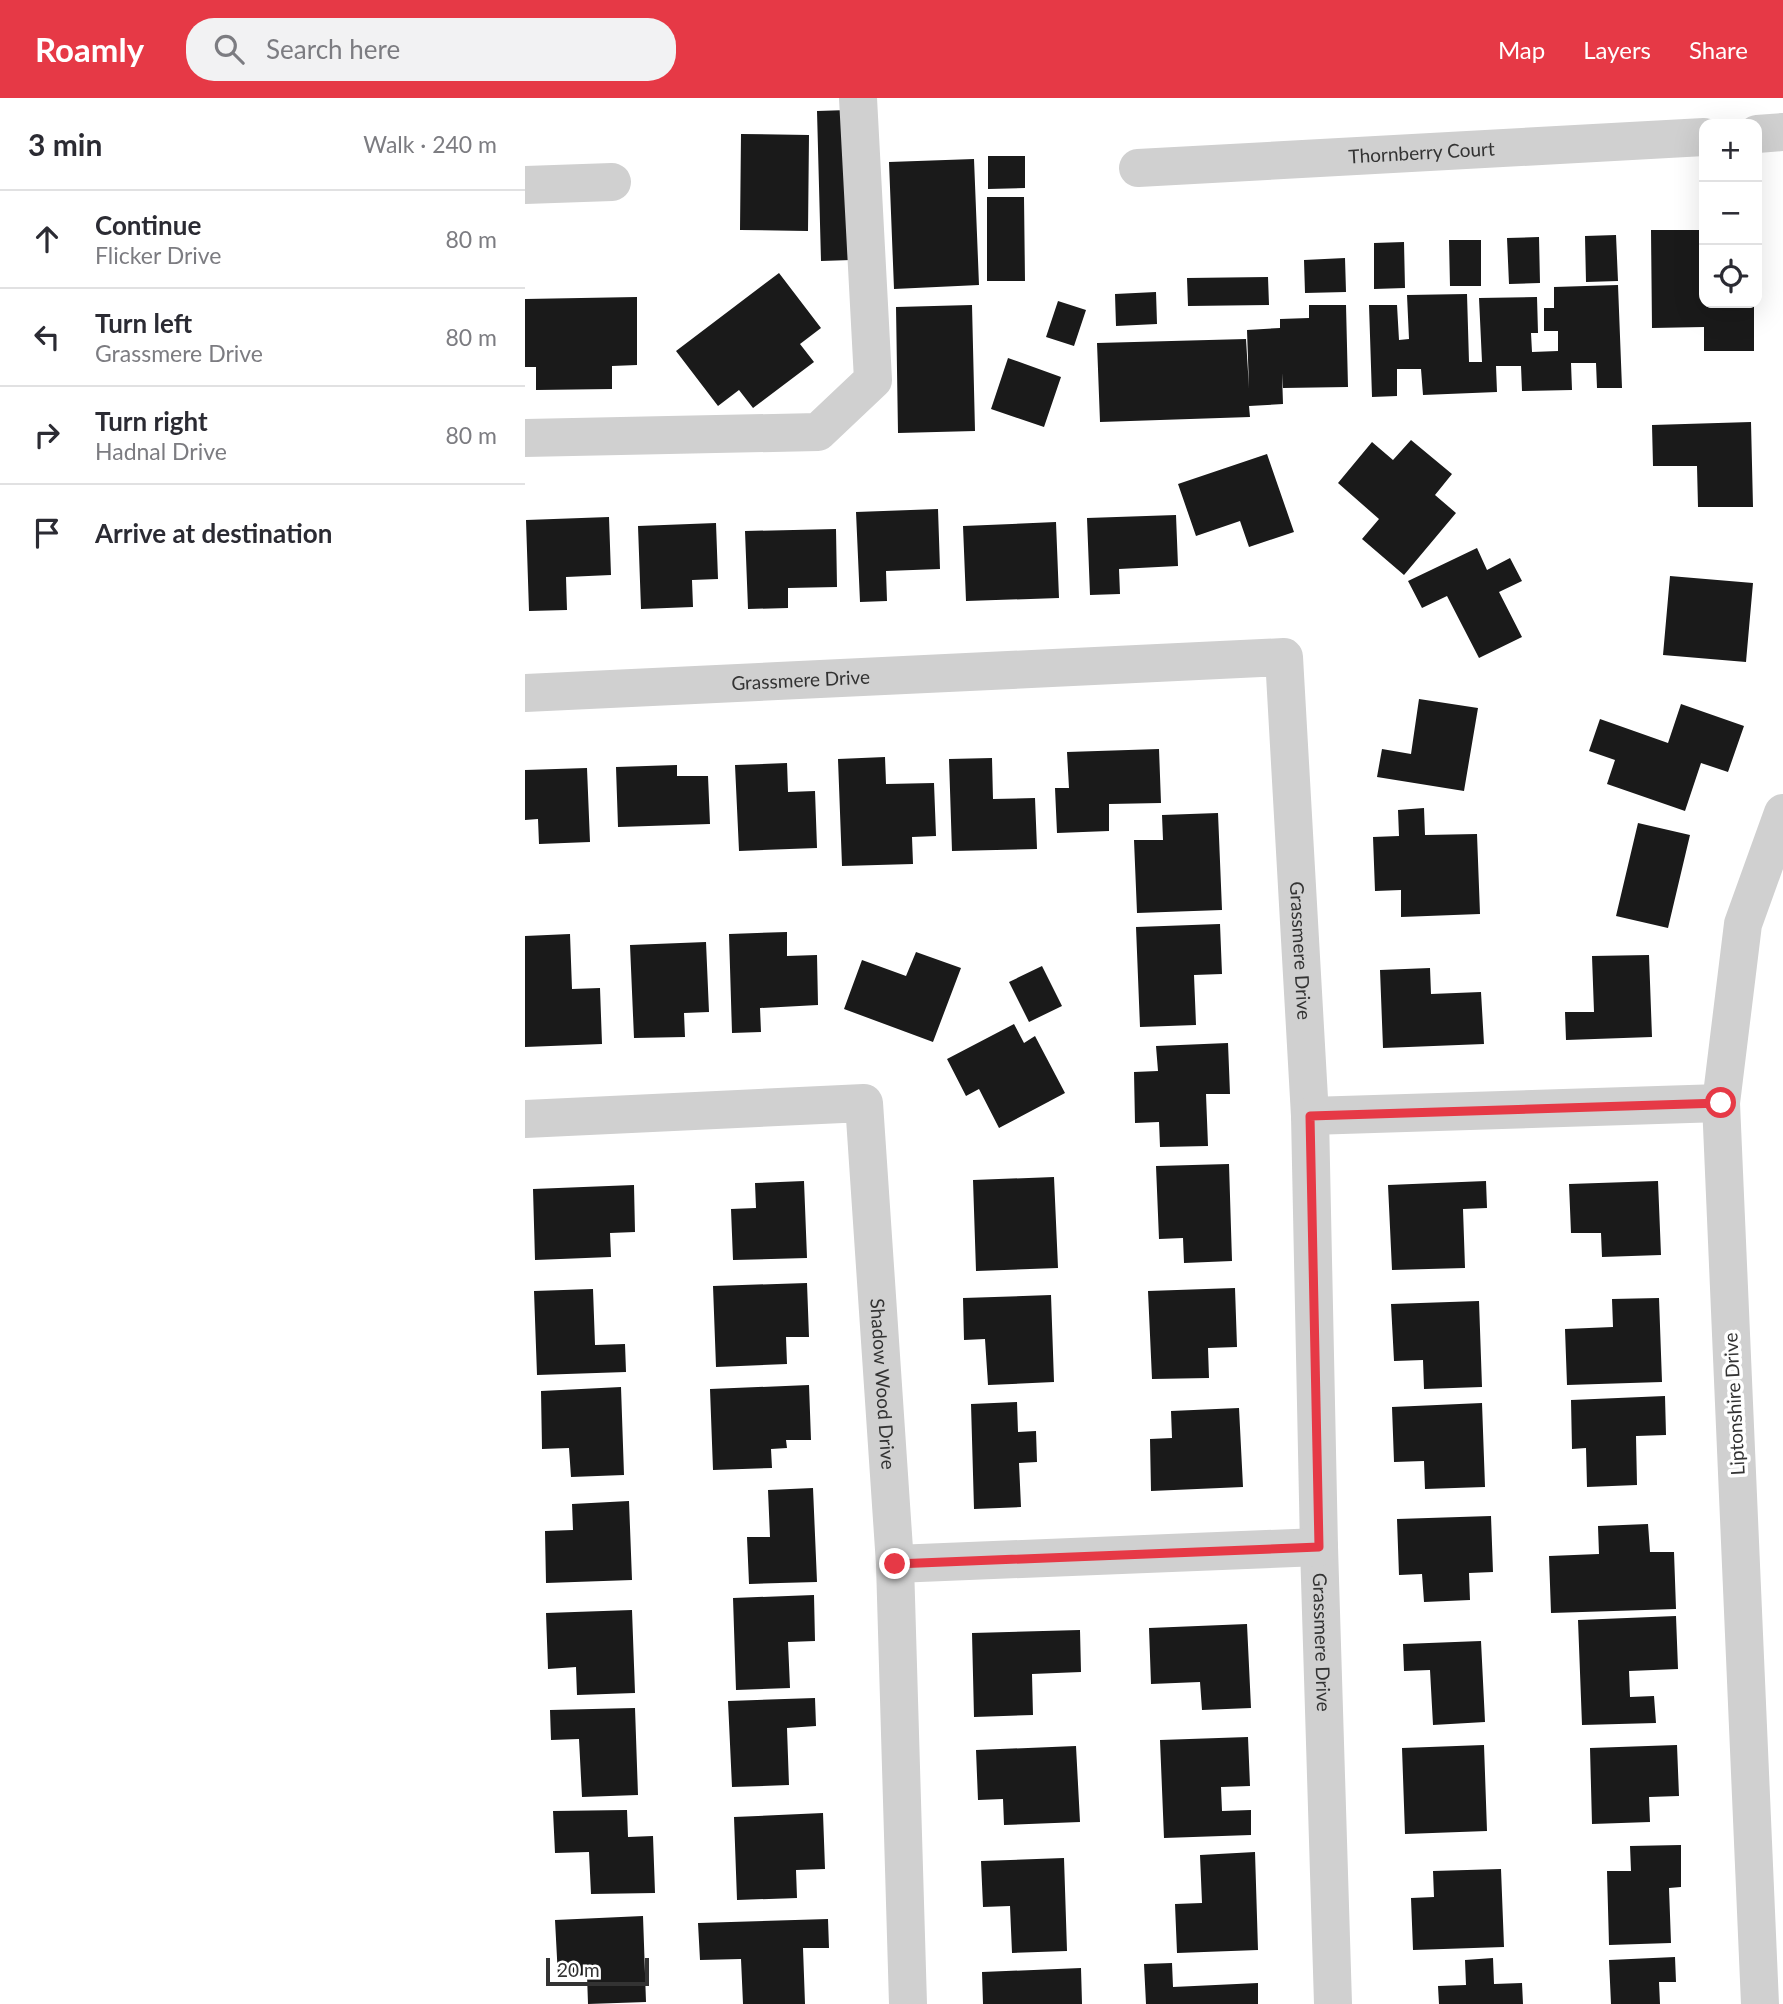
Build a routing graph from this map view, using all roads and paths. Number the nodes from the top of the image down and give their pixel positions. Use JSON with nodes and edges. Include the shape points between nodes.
{"nodes":[{"id":1,"x":858,"y":98,"type":"edge"},
{"id":2,"x":1783,"y":132,"type":"edge"},
{"id":3,"x":1762,"y":134,"type":"edge"},
{"id":4,"x":1699,"y":137,"type":"edge"},
{"id":5,"x":1138,"y":168,"type":"dead end"},
{"id":6,"x":612,"y":183,"type":"dead end"},
{"id":7,"x":525,"y":185,"type":"edge"},
{"id":8,"x":525,"y":438,"type":"edge"},
{"id":9,"x":525,"y":693,"type":"edge"},
{"id":10,"x":1783,"y":813,"type":"edge"},
{"id":11,"x":1721,"y":1103,"type":"junction"},
{"id":12,"x":1310,"y":1116,"type":"junction"},
{"id":13,"x":525,"y":1119,"type":"edge"},
{"id":14,"x":1319,"y":1547,"type":"junction"},
{"id":15,"x":895,"y":1564,"type":"junction"},
{"id":16,"x":908,"y":2004,"type":"edge"},
{"id":17,"x":1333,"y":2004,"type":"edge"},
{"id":18,"x":1761,"y":2004,"type":"edge"}],
"edges":[{"from":1,"to":8,"type":"street","via":[[873,380],[818,432]]},
{"from":2,"to":3,"type":"street"},
{"from":4,"to":5,"type":"street","name":"Thornberry Court"},
{"from":6,"to":7,"type":"street"},
{"from":9,"to":12,"type":"street","name":"Grassmere Drive","via":[[1284,657]]},
{"from":10,"to":11,"type":"street","name":"Liptonshire Drive","via":[[1743,924]]},
{"from":11,"to":12,"type":"street"},
{"from":11,"to":18,"type":"street","name":"Liptonshire Drive"},
{"from":12,"to":14,"type":"street","name":"Grassmere Drive"},
{"from":13,"to":15,"type":"street","name":"Shadow Wood Drive","via":[[864,1103]]},
{"from":14,"to":15,"type":"street"},
{"from":14,"to":17,"type":"street","name":"Grassmere Drive"},
{"from":15,"to":16,"type":"street","name":"Shadow Wood Drive"}]}
